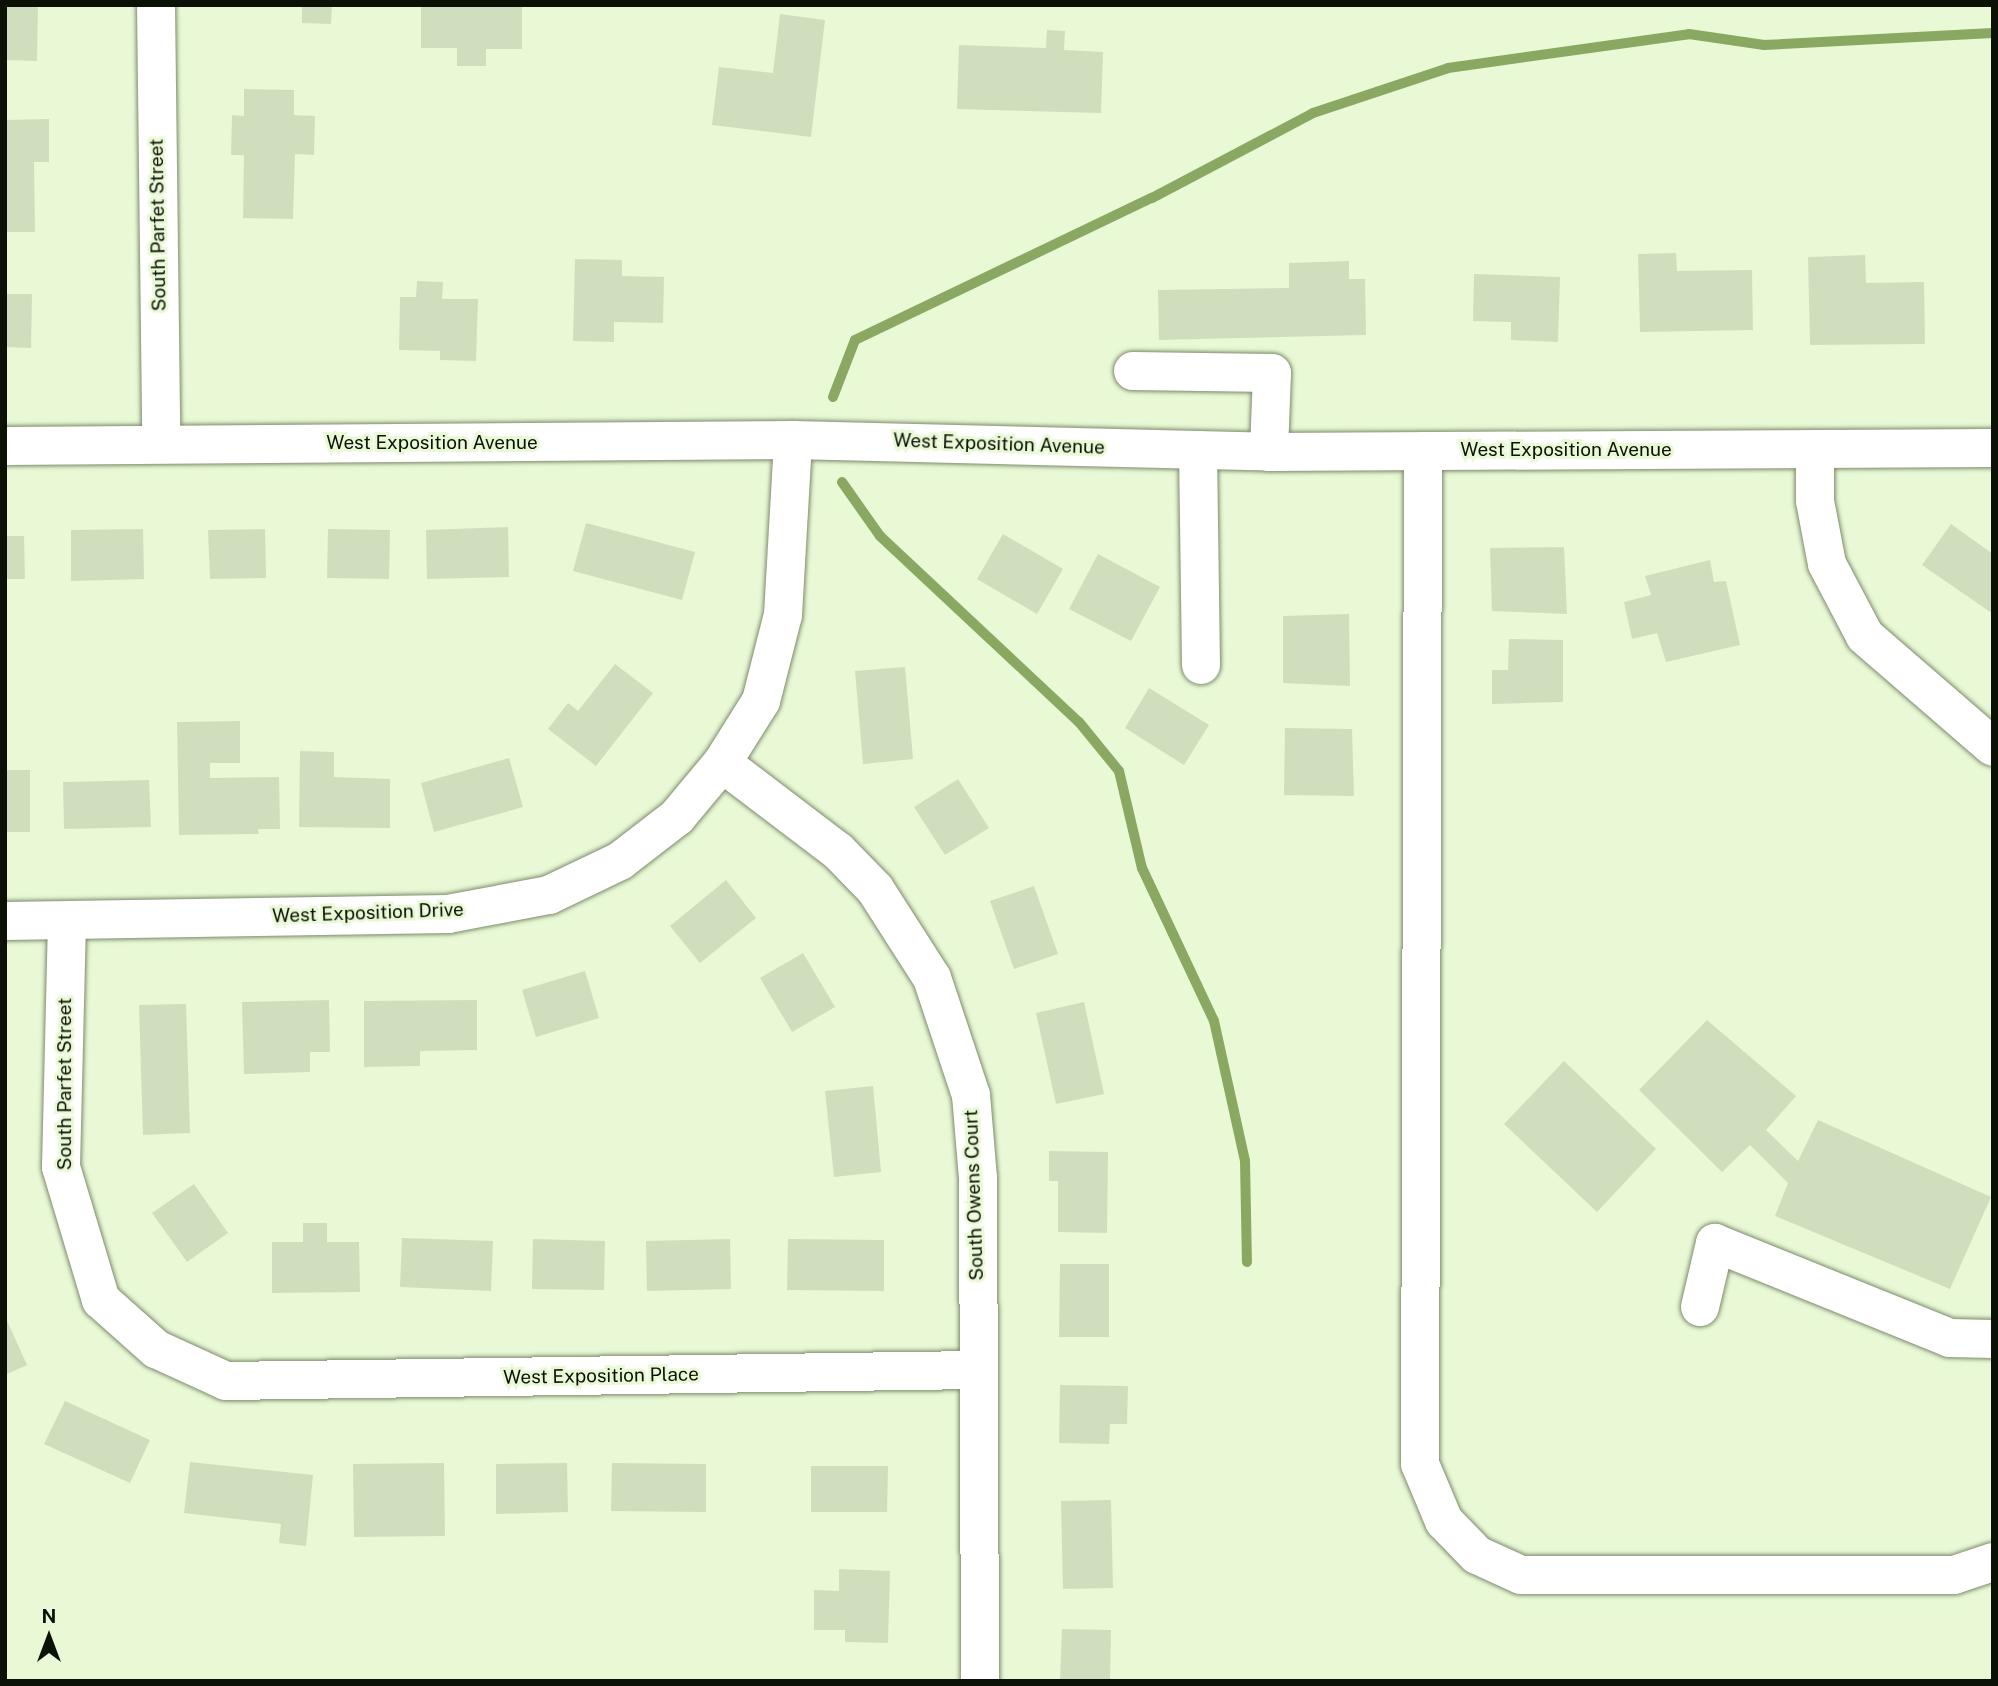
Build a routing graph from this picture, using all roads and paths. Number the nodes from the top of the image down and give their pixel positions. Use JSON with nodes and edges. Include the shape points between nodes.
{"nodes":[{"id":1,"x":156,"y":5,"type":"edge"},
{"id":2,"x":1133,"y":371,"type":"dead end"},
{"id":3,"x":793,"y":440,"type":"junction"},
{"id":4,"x":161,"y":444,"type":"junction"},
{"id":5,"x":5,"y":446,"type":"edge"},
{"id":6,"x":1993,"y":448,"type":"edge"},
{"id":7,"x":1815,"y":449,"type":"junction"},
{"id":8,"x":1198,"y":450,"type":"junction"},
{"id":9,"x":1423,"y":451,"type":"junction"},
{"id":10,"x":1269,"y":452,"type":"junction"},
{"id":11,"x":1201,"y":665,"type":"dead end"},
{"id":12,"x":1993,"y":747,"type":"edge"},
{"id":13,"x":722,"y":762,"type":"junction"},
{"id":14,"x":5,"y":921,"type":"edge"},
{"id":15,"x":67,"y":921,"type":"junction"},
{"id":16,"x":1700,"y":1307,"type":"dead end"},
{"id":17,"x":1993,"y":1339,"type":"edge"},
{"id":18,"x":976,"y":1370,"type":"junction"},
{"id":19,"x":226,"y":1381,"type":"joint"},
{"id":20,"x":1993,"y":1562,"type":"edge"},
{"id":21,"x":980,"y":1681,"type":"edge"}],
"edges":[{"from":1,"to":4,"type":"street","name":"South Parfet Street"},
{"from":2,"to":10,"type":"street","via":[[1272,373]]},
{"from":3,"to":4,"type":"street","name":"West Exposition Avenue"},
{"from":3,"to":8,"type":"street","name":"West Exposition Avenue"},
{"from":3,"to":13,"type":"street","name":"West Exposition Drive","via":[[783,615],[761,701]]},
{"from":4,"to":5,"type":"street","name":"West Exposition Avenue"},
{"from":6,"to":7,"type":"street","name":"West Exposition Avenue"},
{"from":7,"to":9,"type":"street","name":"West Exposition Avenue"},
{"from":7,"to":12,"type":"street","via":[[1815,501],[1827,564],[1865,636]]},
{"from":8,"to":10,"type":"street","name":"West Exposition Avenue"},
{"from":8,"to":11,"type":"street"},
{"from":9,"to":10,"type":"street","name":"West Exposition Avenue"},
{"from":9,"to":20,"type":"street","via":[[1420,1464],[1444,1521],[1477,1555],[1521,1575],[1954,1575]]},
{"from":13,"to":15,"type":"street","name":"West Exposition Drive","via":[[677,817],[620,862],[549,895],[448,914]]},
{"from":13,"to":18,"type":"street","name":"South Owens Court","via":[[875,889],[932,978],[971,1096],[978,1178]]},
{"from":14,"to":15,"type":"street","name":"West Exposition Drive"},
{"from":15,"to":19,"type":"street","name":"South Parfet Street","via":[[61,1167],[101,1300],[156,1349]]},
{"from":16,"to":17,"type":"street","via":[[1716,1243],[1950,1338]]},
{"from":18,"to":19,"type":"street","name":"West Exposition Place"},
{"from":18,"to":21,"type":"street","name":"South Owens Court"}]}
